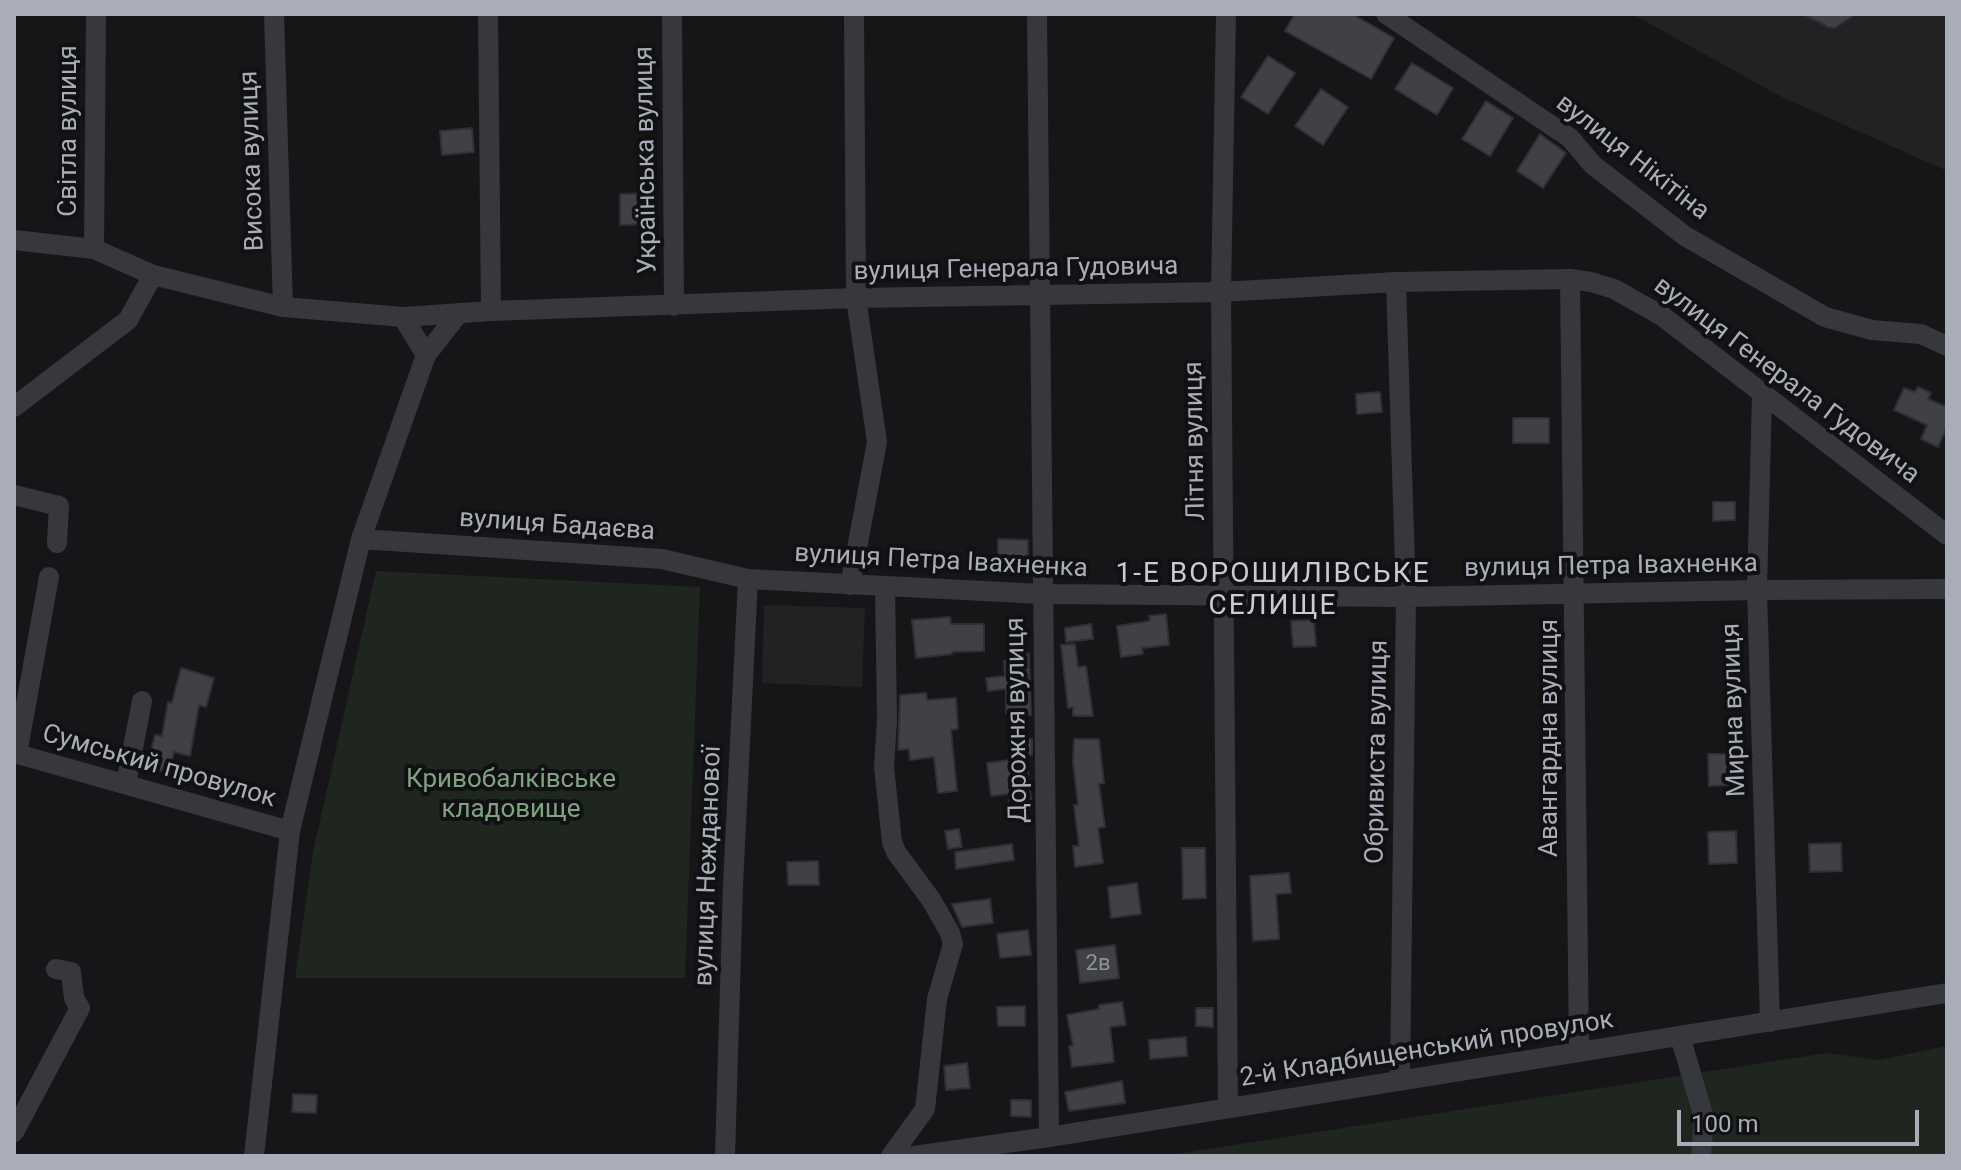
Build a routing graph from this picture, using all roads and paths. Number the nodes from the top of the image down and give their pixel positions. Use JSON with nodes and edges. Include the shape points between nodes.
{"nodes":[{"id":1,"x":96,"y":14,"type":"edge"},
{"id":2,"x":274,"y":14,"type":"edge"},
{"id":3,"x":488,"y":14,"type":"edge"},
{"id":4,"x":672,"y":14,"type":"edge"},
{"id":5,"x":854,"y":14,"type":"edge"},
{"id":6,"x":1037,"y":14,"type":"edge"},
{"id":7,"x":1226,"y":14,"type":"edge"},
{"id":8,"x":1386,"y":14,"type":"edge"},
{"id":9,"x":14,"y":240,"type":"edge"},
{"id":10,"x":94,"y":249,"type":"junction"},
{"id":11,"x":153,"y":275,"type":"junction"},
{"id":12,"x":1570,"y":279,"type":"junction"},
{"id":13,"x":1396,"y":282,"type":"junction"},
{"id":14,"x":1221,"y":292,"type":"junction"},
{"id":15,"x":1040,"y":295,"type":"junction"},
{"id":16,"x":856,"y":298,"type":"junction"},
{"id":17,"x":674,"y":306,"type":"junction"},
{"id":18,"x":283,"y":307,"type":"junction"},
{"id":19,"x":491,"y":311,"type":"junction"},
{"id":20,"x":459,"y":313,"type":"junction"},
{"id":21,"x":403,"y":317,"type":"junction"},
{"id":22,"x":1947,"y":346,"type":"edge"},
{"id":23,"x":426,"y":355,"type":"junction"},
{"id":24,"x":1762,"y":395,"type":"junction"},
{"id":25,"x":14,"y":407,"type":"edge"},
{"id":26,"x":14,"y":495,"type":"edge"},
{"id":27,"x":1947,"y":535,"type":"edge"},
{"id":28,"x":361,"y":539,"type":"junction"},
{"id":29,"x":57,"y":543,"type":"dead end"},
{"id":30,"x":49,"y":577,"type":"dead end"},
{"id":31,"x":748,"y":579,"type":"junction"},
{"id":32,"x":850,"y":585,"type":"junction"},
{"id":33,"x":885,"y":587,"type":"junction"},
{"id":34,"x":1947,"y":589,"type":"edge"},
{"id":35,"x":1757,"y":590,"type":"junction"},
{"id":36,"x":1575,"y":593,"type":"junction"},
{"id":37,"x":1042,"y":594,"type":"junction"},
{"id":38,"x":1224,"y":596,"type":"junction"},
{"id":39,"x":1406,"y":597,"type":"junction"},
{"id":40,"x":142,"y":701,"type":"dead end"},
{"id":41,"x":16,"y":753,"type":"edge"},
{"id":42,"x":126,"y":784,"type":"junction"},
{"id":43,"x":290,"y":831,"type":"junction"},
{"id":44,"x":56,"y":969,"type":"dead end"},
{"id":45,"x":1947,"y":993,"type":"edge"},
{"id":46,"x":1770,"y":1022,"type":"junction"},
{"id":47,"x":1680,"y":1036,"type":"junction"},
{"id":48,"x":1579,"y":1052,"type":"junction"},
{"id":49,"x":1400,"y":1079,"type":"junction"},
{"id":50,"x":1228,"y":1108,"type":"junction"},
{"id":51,"x":911,"y":1128,"type":"junction"},
{"id":52,"x":14,"y":1132,"type":"edge"},
{"id":53,"x":1049,"y":1137,"type":"junction"},
{"id":54,"x":924,"y":1155,"type":"edge"},
{"id":55,"x":254,"y":1156,"type":"edge"},
{"id":56,"x":725,"y":1156,"type":"edge"},
{"id":57,"x":891,"y":1156,"type":"edge"},
{"id":58,"x":1701,"y":1156,"type":"edge"}],
"edges":[{"from":1,"to":10,"type":"street","name":"Світла вулиця"},
{"from":2,"to":18,"type":"street","name":"Висока вулиця"},
{"from":3,"to":19,"type":"street"},
{"from":4,"to":17,"type":"street","name":"Українська вулиця"},
{"from":5,"to":16,"type":"street"},
{"from":6,"to":15,"type":"street","name":"Дорожня вулиця"},
{"from":7,"to":14,"type":"street","name":"Літня вулиця"},
{"from":8,"to":22,"type":"street","name":"вулиця Нікітіна","via":[[1570,138],[1593,165],[1685,236],[1825,317],[1872,330],[1921,334]]},
{"from":9,"to":10,"type":"street","name":"вулиця Генерала Гудовича"},
{"from":10,"to":11,"type":"street","name":"вулиця Генерала Гудовича"},
{"from":11,"to":18,"type":"street","name":"вулиця Генерала Гудовича"},
{"from":11,"to":25,"type":"street","via":[[128,320]]},
{"from":12,"to":13,"type":"street","name":"вулиця Генерала Гудовича"},
{"from":12,"to":24,"type":"street","name":"вулиця Генерала Гудовича","via":[[1614,289],[1640,302]]},
{"from":12,"to":36,"type":"street","name":"Авангардна вулиця"},
{"from":13,"to":14,"type":"street","name":"вулиця Генерала Гудовича"},
{"from":13,"to":39,"type":"street","name":"Обривиста вулиця"},
{"from":14,"to":15,"type":"street","name":"вулиця Генерала Гудовича"},
{"from":14,"to":38,"type":"street","name":"Літня вулиця"},
{"from":15,"to":16,"type":"street","name":"вулиця Генерала Гудовича"},
{"from":15,"to":37,"type":"street","name":"Дорожня вулиця"},
{"from":16,"to":17,"type":"street","name":"вулиця Генерала Гудовича"},
{"from":16,"to":32,"type":"street","via":[[877,442]]},
{"from":17,"to":19,"type":"street","name":"вулиця Генерала Гудовича"},
{"from":18,"to":21,"type":"street","name":"вулиця Генерала Гудовича"},
{"from":19,"to":20,"type":"street","name":"вулиця Генерала Гудовича"},
{"from":20,"to":21,"type":"street","name":"вулиця Генерала Гудовича"},
{"from":20,"to":23,"type":"street"},
{"from":21,"to":23,"type":"street"},
{"from":23,"to":28,"type":"street"},
{"from":24,"to":27,"type":"street","name":"вулиця Генерала Гудовича"},
{"from":24,"to":35,"type":"street","name":"Мирна вулиця"},
{"from":26,"to":29,"type":"street","via":[[59,506]]},
{"from":28,"to":31,"type":"street","name":"вулиця Бадаєва","via":[[662,559]]},
{"from":28,"to":43,"type":"street"},
{"from":30,"to":41,"type":"street"},
{"from":31,"to":32,"type":"street","name":"вулиця Петра Івахненка"},
{"from":31,"to":56,"type":"street","name":"вулиця Нежданової"},
{"from":32,"to":33,"type":"street","name":"вулиця Петра Івахненка"},
{"from":33,"to":37,"type":"street","name":"вулиця Петра Івахненка"},
{"from":33,"to":51,"type":"street","via":[[884,767],[892,842],[932,901],[953,944],[937,999],[925,1109]]},
{"from":34,"to":35,"type":"street","name":"вулиця Петра Івахненка"},
{"from":35,"to":36,"type":"street","name":"вулиця Петра Івахненка"},
{"from":35,"to":46,"type":"street","name":"Мирна вулиця"},
{"from":36,"to":39,"type":"street","name":"вулиця Петра Івахненка"},
{"from":36,"to":48,"type":"street","name":"Авангардна вулиця"},
{"from":37,"to":38,"type":"street","name":"вулиця Петра Івахненка"},
{"from":37,"to":53,"type":"street","name":"Дорожня вулиця"},
{"from":38,"to":39,"type":"street","name":"вулиця Петра Івахненка"},
{"from":38,"to":50,"type":"street","name":"Літня вулиця"},
{"from":39,"to":49,"type":"street","name":"Обривиста вулиця"},
{"from":40,"to":42,"type":"street"},
{"from":41,"to":42,"type":"street","name":"Сумський провулок"},
{"from":42,"to":43,"type":"street","name":"Сумський провулок"},
{"from":43,"to":55,"type":"street"},
{"from":44,"to":52,"type":"street","via":[[71,972],[80,1008]]},
{"from":45,"to":46,"type":"street","name":"2-й Кладбищенський провулок"},
{"from":46,"to":47,"type":"street","name":"2-й Кладбищенський провулок"},
{"from":47,"to":48,"type":"street","name":"2-й Кладбищенський провулок"},
{"from":47,"to":58,"type":"street","via":[[1704,1118]]},
{"from":48,"to":49,"type":"street","name":"2-й Кладбищенський провулок"},
{"from":49,"to":50,"type":"street","name":"2-й Кладбищенський провулок"},
{"from":50,"to":53,"type":"street","name":"2-й Кладбищенський провулок"},
{"from":51,"to":54,"type":"street"},
{"from":51,"to":57,"type":"street"},
{"from":53,"to":54,"type":"street","name":"2-й Кладбищенський провулок"}]}
